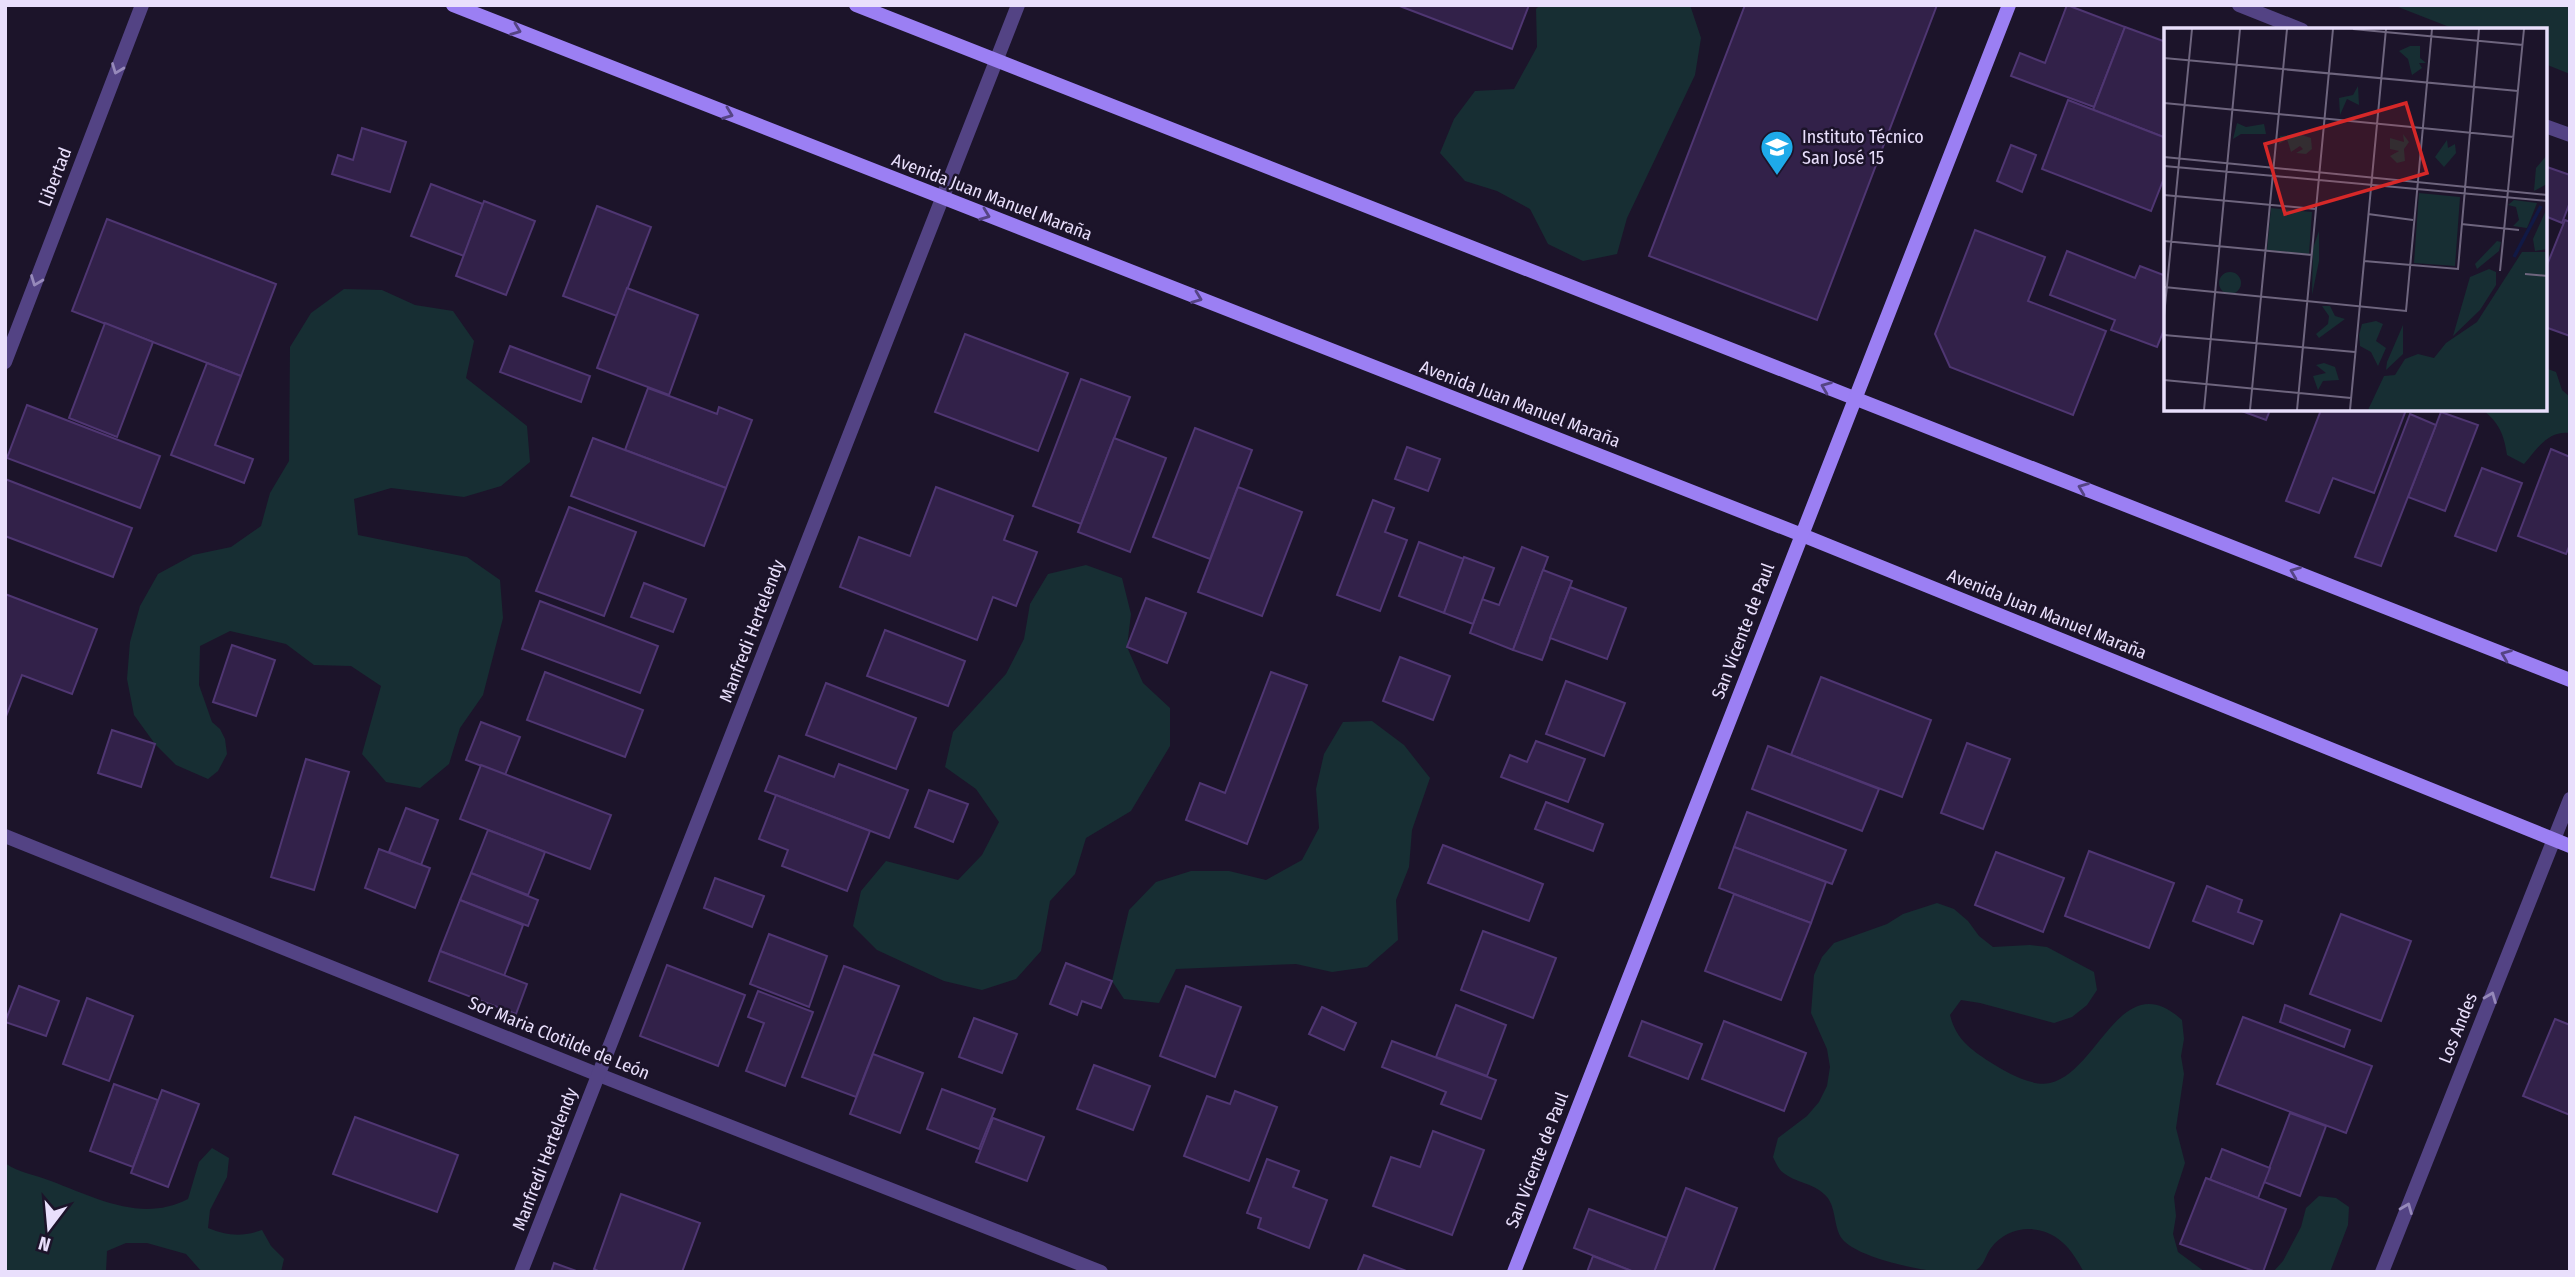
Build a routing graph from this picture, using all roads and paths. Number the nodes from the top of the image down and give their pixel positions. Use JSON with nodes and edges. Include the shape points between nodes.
{"nodes":[{"id":1,"x":142,"y":5,"type":"edge"},
{"id":2,"x":453,"y":5,"type":"edge"},
{"id":3,"x":856,"y":5,"type":"edge"},
{"id":4,"x":1018,"y":5,"type":"edge"},
{"id":5,"x":2009,"y":5,"type":"edge"},
{"id":6,"x":2239,"y":5,"type":"edge"},
{"id":7,"x":2297,"y":28,"type":"edge"},
{"id":8,"x":996,"y":60,"type":"junction"},
{"id":9,"x":2547,"y":127,"type":"edge"},
{"id":10,"x":2570,"y":135,"type":"edge"},
{"id":11,"x":942,"y":198,"type":"junction"},
{"id":12,"x":5,"y":362,"type":"edge"},
{"id":13,"x":1856,"y":399,"type":"junction"},
{"id":14,"x":1802,"y":535,"type":"junction"},
{"id":15,"x":2570,"y":680,"type":"edge"},
{"id":16,"x":2570,"y":799,"type":"edge"},
{"id":17,"x":5,"y":835,"type":"edge"},
{"id":18,"x":2554,"y":840,"type":"junction"},
{"id":19,"x":2570,"y":846,"type":"edge"},
{"id":20,"x":599,"y":1075,"type":"junction"},
{"id":21,"x":522,"y":1272,"type":"edge"},
{"id":22,"x":1101,"y":1272,"type":"edge"},
{"id":23,"x":1514,"y":1272,"type":"edge"},
{"id":24,"x":2382,"y":1272,"type":"edge"}],
"edges":[{"from":1,"to":12,"type":"street","name":"Libertad","one_way":true},
{"from":2,"to":11,"type":"street","name":"Avenida Juan Manuel Maraña","one_way":true},
{"from":3,"to":8,"type":"street"},
{"from":4,"to":8,"type":"street","name":"Manfredi Hertelendy"},
{"from":5,"to":13,"type":"street","name":"San Vicente de Paul"},
{"from":6,"to":7,"type":"street"},
{"from":8,"to":11,"type":"street","name":"Manfredi Hertelendy"},
{"from":13,"to":8,"type":"street","one_way":true},
{"from":9,"to":10,"type":"street"},
{"from":11,"to":14,"type":"street","name":"Avenida Juan Manuel Maraña","one_way":true},
{"from":11,"to":20,"type":"street","name":"Manfredi Hertelendy"},
{"from":13,"to":14,"type":"street","name":"San Vicente de Paul"},
{"from":15,"to":13,"type":"street","one_way":true},
{"from":14,"to":18,"type":"street","name":"Avenida Juan Manuel Maraña"},
{"from":14,"to":23,"type":"street","name":"San Vicente de Paul"},
{"from":16,"to":18,"type":"street","name":"Los Andes"},
{"from":17,"to":20,"type":"street","name":"Sor Maria Clotilde de León"},
{"from":18,"to":19,"type":"street","name":"Avenida Juan Manuel Maraña"},
{"from":24,"to":18,"type":"street","name":"Los Andes","one_way":true},
{"from":20,"to":21,"type":"street","name":"Manfredi Hertelendy"},
{"from":20,"to":22,"type":"street","name":"Sor Maria Clotilde de León"}]}
